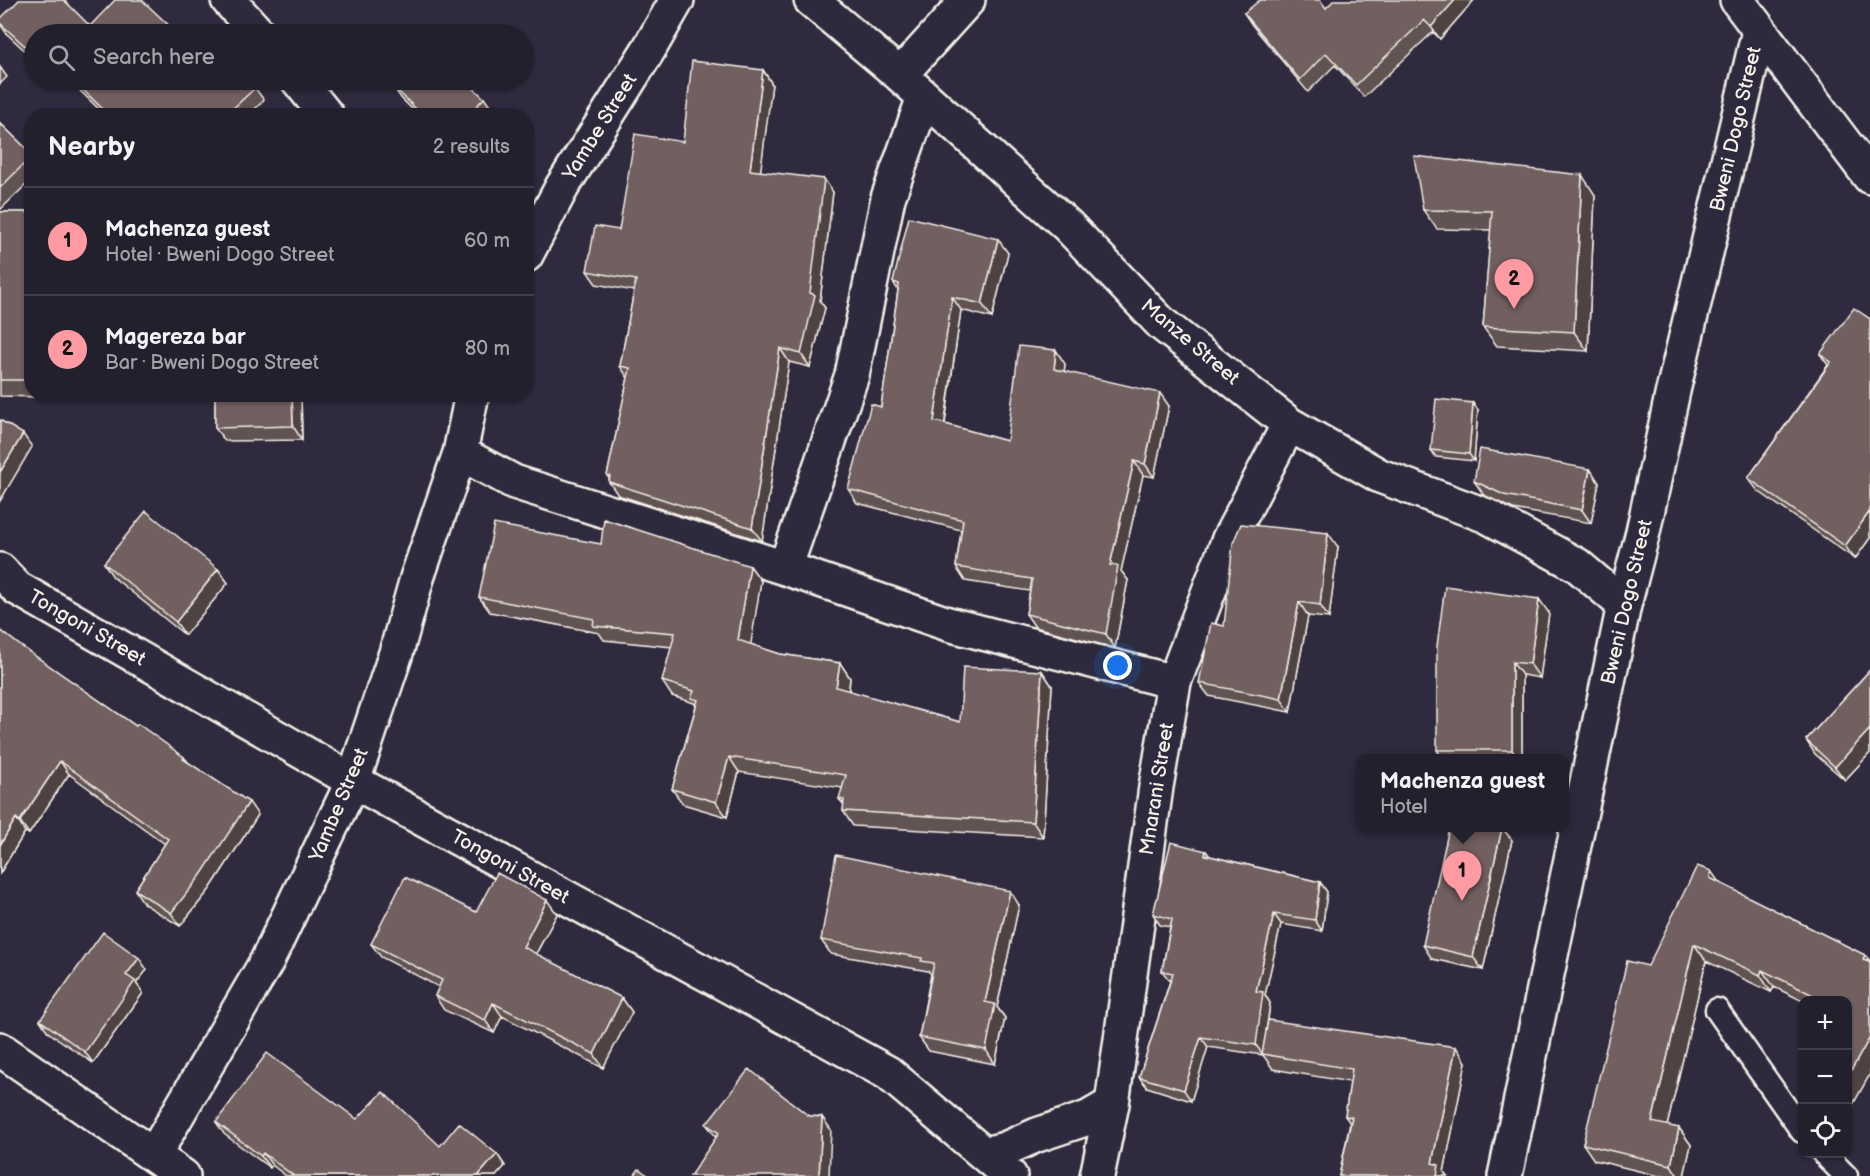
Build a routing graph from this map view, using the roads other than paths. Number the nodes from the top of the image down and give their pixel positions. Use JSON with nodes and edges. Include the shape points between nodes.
{"nodes":[{"id":1,"x":228,"y":0,"type":"edge"},
{"id":2,"x":677,"y":0,"type":"edge"},
{"id":3,"x":811,"y":0,"type":"edge"},
{"id":4,"x":968,"y":0,"type":"edge"},
{"id":5,"x":1737,"y":0,"type":"edge"},
{"id":6,"x":250,"y":24,"type":"edge"},
{"id":7,"x":1759,"y":31,"type":"junction"},
{"id":8,"x":900,"y":75,"type":"junction"},
{"id":9,"x":305,"y":90,"type":"edge"},
{"id":10,"x":924,"y":97,"type":"junction"},
{"id":11,"x":320,"y":108,"type":"edge"},
{"id":12,"x":1870,"y":177,"type":"edge"},
{"id":13,"x":534,"y":240,"type":"edge"},
{"id":14,"x":470,"y":402,"type":"edge"},
{"id":15,"x":1289,"y":424,"type":"junction"},
{"id":16,"x":460,"y":453,"type":"junction"},
{"id":17,"x":785,"y":568,"type":"junction"},
{"id":18,"x":0,"y":570,"type":"edge"},
{"id":19,"x":1624,"y":605,"type":"junction"},
{"id":20,"x":1174,"y":682,"type":"junction"},
{"id":21,"x":353,"y":781,"type":"junction"},
{"id":22,"x":1717,"y":1010,"type":"dead end"},
{"id":23,"x":0,"y":1049,"type":"edge"},
{"id":24,"x":1112,"y":1104,"type":"junction"},
{"id":25,"x":1798,"y":1124,"type":"edge"},
{"id":26,"x":985,"y":1154,"type":"junction"},
{"id":27,"x":154,"y":1155,"type":"junction"},
{"id":28,"x":1828,"y":1158,"type":"edge"},
{"id":29,"x":183,"y":1176,"type":"edge"},
{"id":30,"x":1011,"y":1176,"type":"edge"},
{"id":31,"x":1097,"y":1176,"type":"edge"},
{"id":32,"x":1505,"y":1176,"type":"edge"},
{"id":33,"x":1846,"y":1176,"type":"edge"}],
"edges":[{"from":1,"to":6,"type":"street"},
{"from":2,"to":13,"type":"street","name":"Yambe Street","via":[[562,187]]},
{"from":3,"to":8,"type":"street","name":"Manze Street"},
{"from":4,"to":8,"type":"street"},
{"from":5,"to":7,"type":"street"},
{"from":7,"to":12,"type":"street"},
{"from":7,"to":19,"type":"street","name":"Bweni Dogo Street"},
{"from":8,"to":10,"type":"street","name":"Manze Street"},
{"from":9,"to":11,"type":"street"},
{"from":10,"to":15,"type":"street","name":"Manze Street","via":[[1068,226],[1162,324]]},
{"from":10,"to":17,"type":"street","via":[[888,198],[852,375]]},
{"from":14,"to":16,"type":"street","name":"Yambe Street"},
{"from":15,"to":19,"type":"street","name":"Manze Street","via":[[1380,476],[1487,516],[1577,565]]},
{"from":15,"to":20,"type":"street","name":"Mnarani Street","via":[[1228,538]]},
{"from":16,"to":17,"type":"street","via":[[514,482]]},
{"from":16,"to":21,"type":"street","name":"Yambe Street"},
{"from":17,"to":20,"type":"street","via":[[948,624]]},
{"from":18,"to":21,"type":"street","name":"Tongoni Street","via":[[17,588]]},
{"from":19,"to":32,"type":"street","name":"Bweni Dogo Street"},
{"from":20,"to":24,"type":"street","name":"Mnarani Street"},
{"from":21,"to":26,"type":"street","name":"Tongoni Street","via":[[888,1073]]},
{"from":21,"to":27,"type":"street","name":"Yambe Street","via":[[267,960]]},
{"from":22,"to":25,"type":"lane"},
{"from":23,"to":27,"type":"street"},
{"from":24,"to":26,"type":"street","via":[[1088,1118]]},
{"from":24,"to":31,"type":"street","name":"Mnarani Street"},
{"from":26,"to":30,"type":"street","name":"Tongoni Street"},
{"from":27,"to":29,"type":"street"},
{"from":28,"to":33,"type":"lane"}]}
